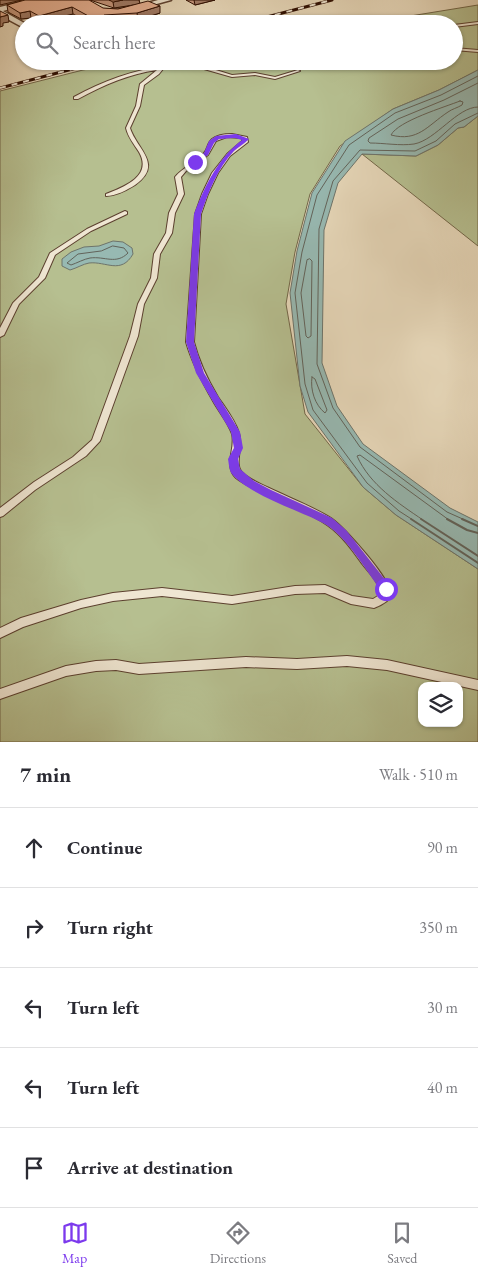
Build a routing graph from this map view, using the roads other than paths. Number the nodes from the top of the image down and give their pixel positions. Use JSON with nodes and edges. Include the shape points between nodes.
{"nodes":[{"id":1,"x":38,"y":0,"type":"edge"},
{"id":2,"x":167,"y":0,"type":"edge"},
{"id":3,"x":0,"y":10,"type":"edge"},
{"id":4,"x":123,"y":11,"type":"edge"},
{"id":5,"x":15,"y":20,"type":"edge"},
{"id":6,"x":478,"y":23,"type":"edge"},
{"id":7,"x":463,"y":25,"type":"edge"},
{"id":8,"x":463,"y":50,"type":"edge"},
{"id":9,"x":478,"y":51,"type":"edge"},
{"id":10,"x":153,"y":70,"type":"edge"},
{"id":11,"x":160,"y":70,"type":"edge"},
{"id":12,"x":212,"y":70,"type":"edge"},
{"id":13,"x":298,"y":71,"type":"dead end"},
{"id":14,"x":76,"y":98,"type":"dead end"},
{"id":15,"x":108,"y":195,"type":"dead end"},
{"id":16,"x":125,"y":213,"type":"dead end"},
{"id":17,"x":0,"y":335,"type":"edge"},
{"id":18,"x":0,"y":513,"type":"edge"},
{"id":19,"x":0,"y":633,"type":"edge"},
{"id":20,"x":478,"y":685,"type":"edge"},
{"id":21,"x":0,"y":694,"type":"edge"}],
"edges":[{"from":1,"to":3,"type":"street"},
{"from":2,"to":4,"type":"street"},
{"from":3,"to":5,"type":"street"},
{"from":6,"to":7,"type":"lane"},
{"from":8,"to":9,"type":"lane"},
{"from":10,"to":14,"type":"lane","via":[[106,82]]},
{"from":11,"to":15,"type":"lane","via":[[142,84],[138,106],[128,128],[146,160],[146,167],[135,183]]},
{"from":12,"to":13,"type":"lane","via":[[232,76],[255,74],[275,78]]},
{"from":16,"to":17,"type":"lane","via":[[100,224],[52,254],[42,278],[16,303]]},
{"from":18,"to":19,"type":"lane","via":[[36,484],[80,456],[96,440],[132,342],[141,304],[154,278],[157,254],[169,234],[172,213],[181,194],[178,177],[206,154],[211,142],[218,137],[245,138],[245,142],[231,151],[222,164],[198,214],[190,342],[195,361],[235,432],[239,448],[233,459],[235,471],[268,493],[328,521],[342,532],[386,589],[386,596],[374,604],[351,600],[325,589],[295,590],[232,600],[162,592],[136,594],[81,604]]},
{"from":20,"to":21,"type":"lane","via":[[387,665],[246,662],[139,669],[96,666],[66,671]]}]}
